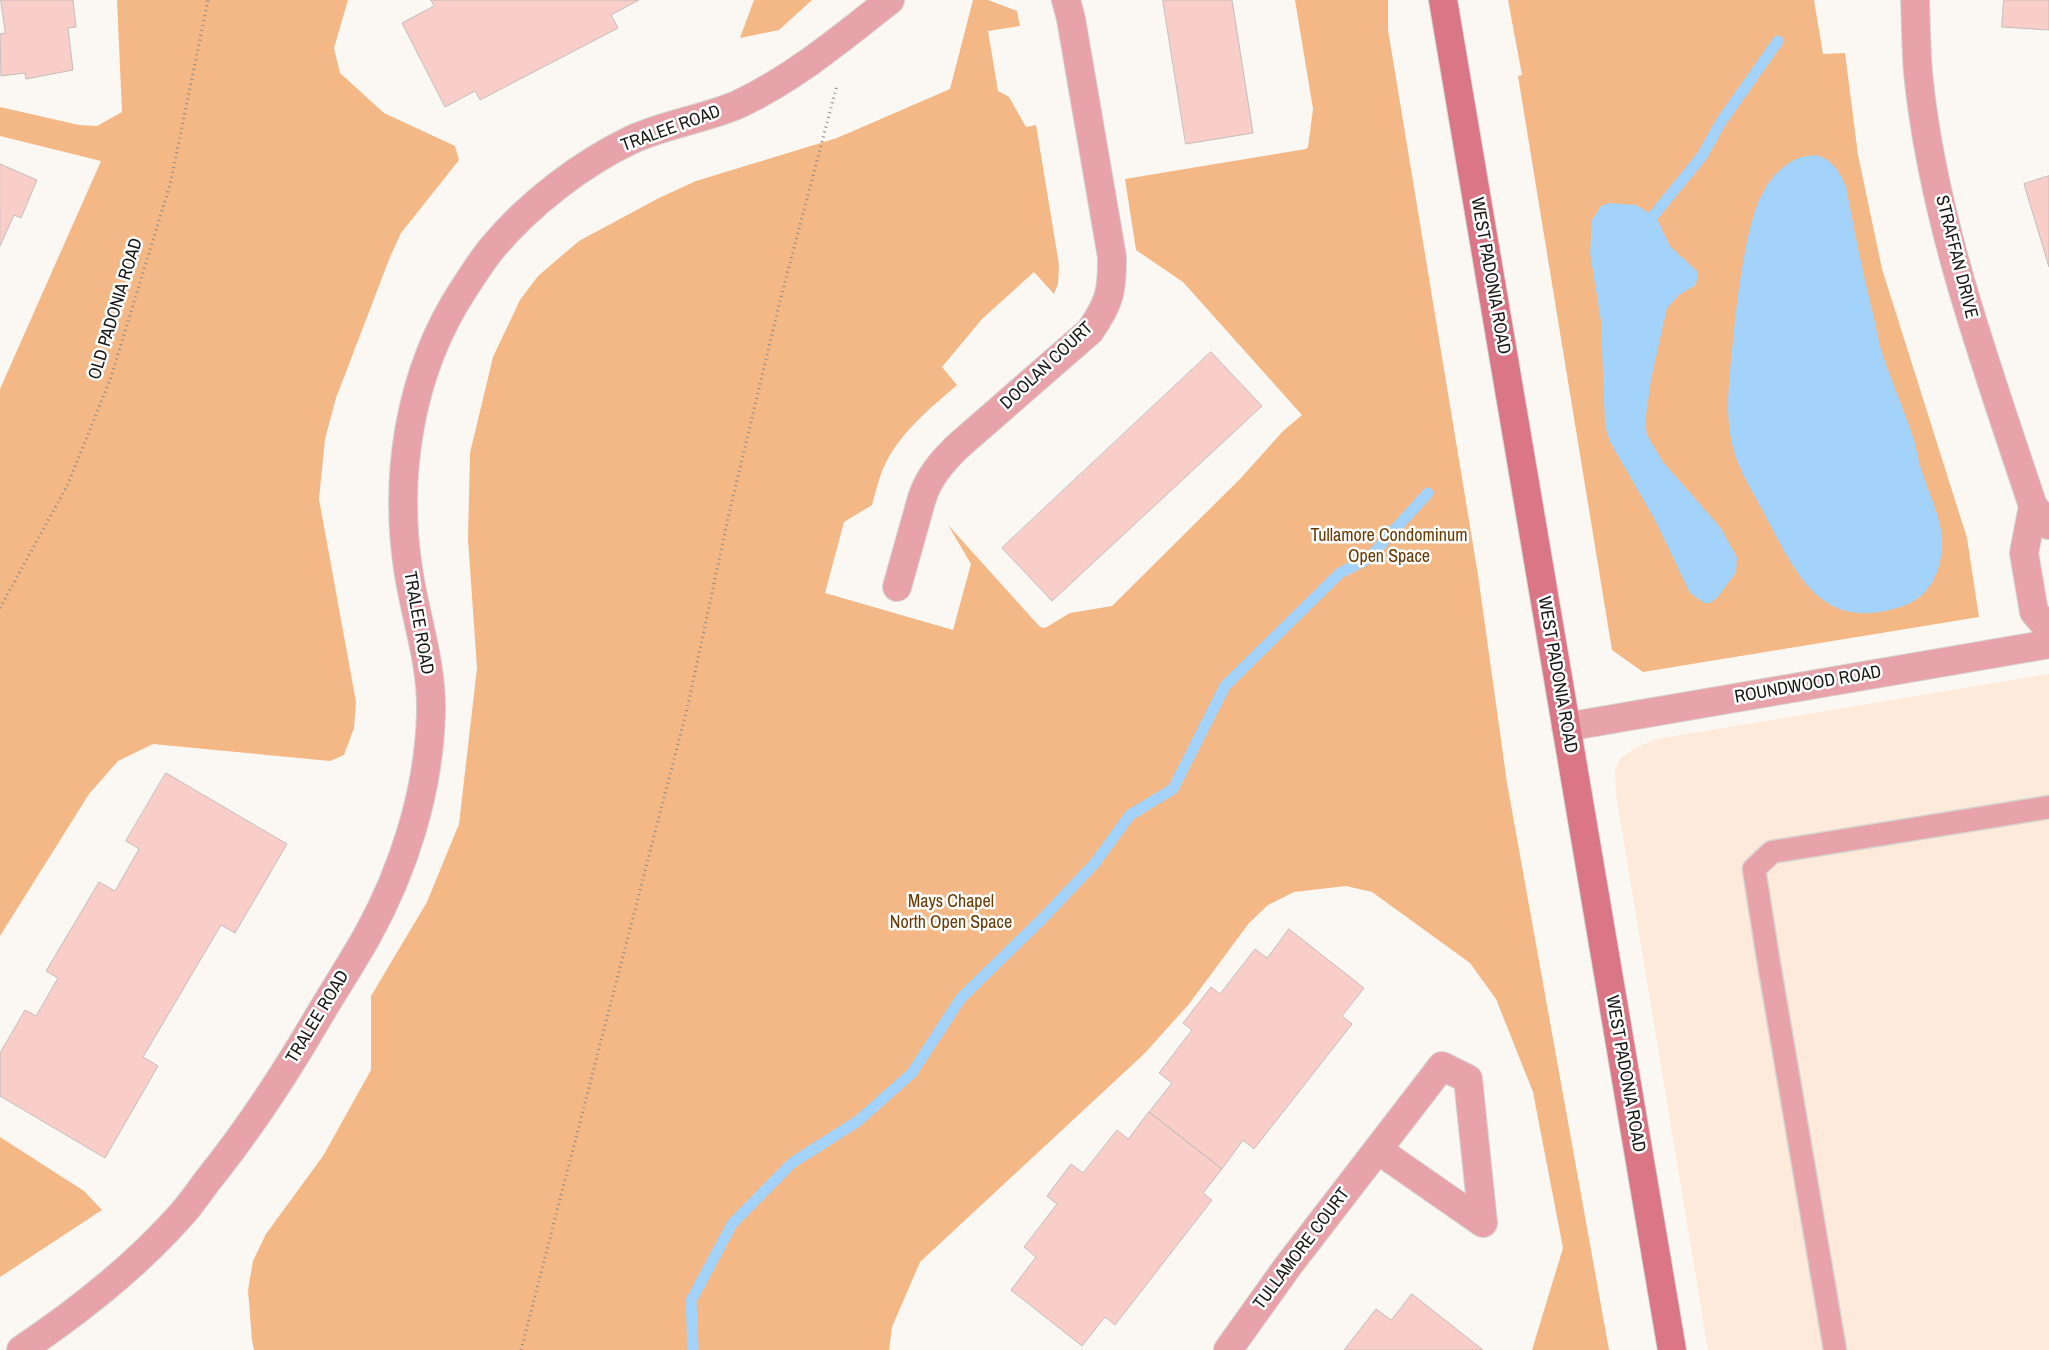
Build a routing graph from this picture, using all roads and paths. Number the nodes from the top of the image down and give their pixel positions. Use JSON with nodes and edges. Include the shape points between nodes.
{"nodes":[{"id":1,"x":208,"y":0,"type":"edge"},
{"id":2,"x":890,"y":0,"type":"edge"},
{"id":3,"x":1066,"y":0,"type":"edge"},
{"id":4,"x":1443,"y":0,"type":"edge"},
{"id":5,"x":1915,"y":0,"type":"edge"},
{"id":6,"x":844,"y":36,"type":"junction"},
{"id":7,"x":2041,"y":516,"type":"edge"},
{"id":8,"x":897,"y":587,"type":"dead end"},
{"id":9,"x":0,"y":608,"type":"edge"},
{"id":10,"x":2049,"y":629,"type":"edge"},
{"id":11,"x":2049,"y":644,"type":"edge"},
{"id":12,"x":1566,"y":727,"type":"junction"},
{"id":13,"x":2049,"y":807,"type":"edge"},
{"id":14,"x":1378,"y":1150,"type":"junction"},
{"id":15,"x":21,"y":1350,"type":"edge"},
{"id":16,"x":522,"y":1350,"type":"edge"},
{"id":17,"x":1228,"y":1350,"type":"edge"},
{"id":18,"x":1672,"y":1350,"type":"edge"},
{"id":19,"x":1835,"y":1350,"type":"edge"}],
"edges":[{"from":1,"to":9,"type":"path","name":"OLD PADONIA ROAD","via":[[170,184],[110,380],[66,486]]},
{"from":2,"to":6,"type":"street","name":"TRALEE ROAD"},
{"from":3,"to":8,"type":"street","name":"DOOLAN COURT","via":[[1112,257],[1110,293],[1105,309],[1090,332],[937,468],[926,485]]},
{"from":4,"to":12,"type":"main road","name":"WEST PADONIA ROAD"},
{"from":5,"to":7,"type":"street","name":"STRAFFAN DRIVE","via":[[1918,72],[1932,160],[1952,250],[1975,332]]},
{"from":6,"to":15,"type":"street","name":"TRALEE ROAD","via":[[784,80],[735,106],[633,139],[588,164],[533,206],[493,247],[460,294],[428,357],[405,452],[402,504],[409,574],[427,656],[431,712],[426,774],[413,829],[390,887],[368,934],[269,1098],[181,1215],[121,1274],[57,1326]]},
{"from":6,"to":16,"type":"path","via":[[836,93],[776,315],[688,705]]},
{"from":7,"to":10,"type":"street","name":"STRAFFAN DRIVE","via":[[2024,553],[2034,612]]},
{"from":11,"to":12,"type":"street","name":"ROUNDWOOD ROAD"},
{"from":12,"to":18,"type":"main road","name":"WEST PADONIA ROAD"},
{"from":13,"to":19,"type":"lane","via":[[1772,852],[1754,869]]},
{"from":14,"to":14,"type":"street","name":"TULLAMORE COURT","via":[[1442,1066],[1468,1079],[1483,1224]]},
{"from":14,"to":17,"type":"street","name":"TULLAMORE COURT"}]}
